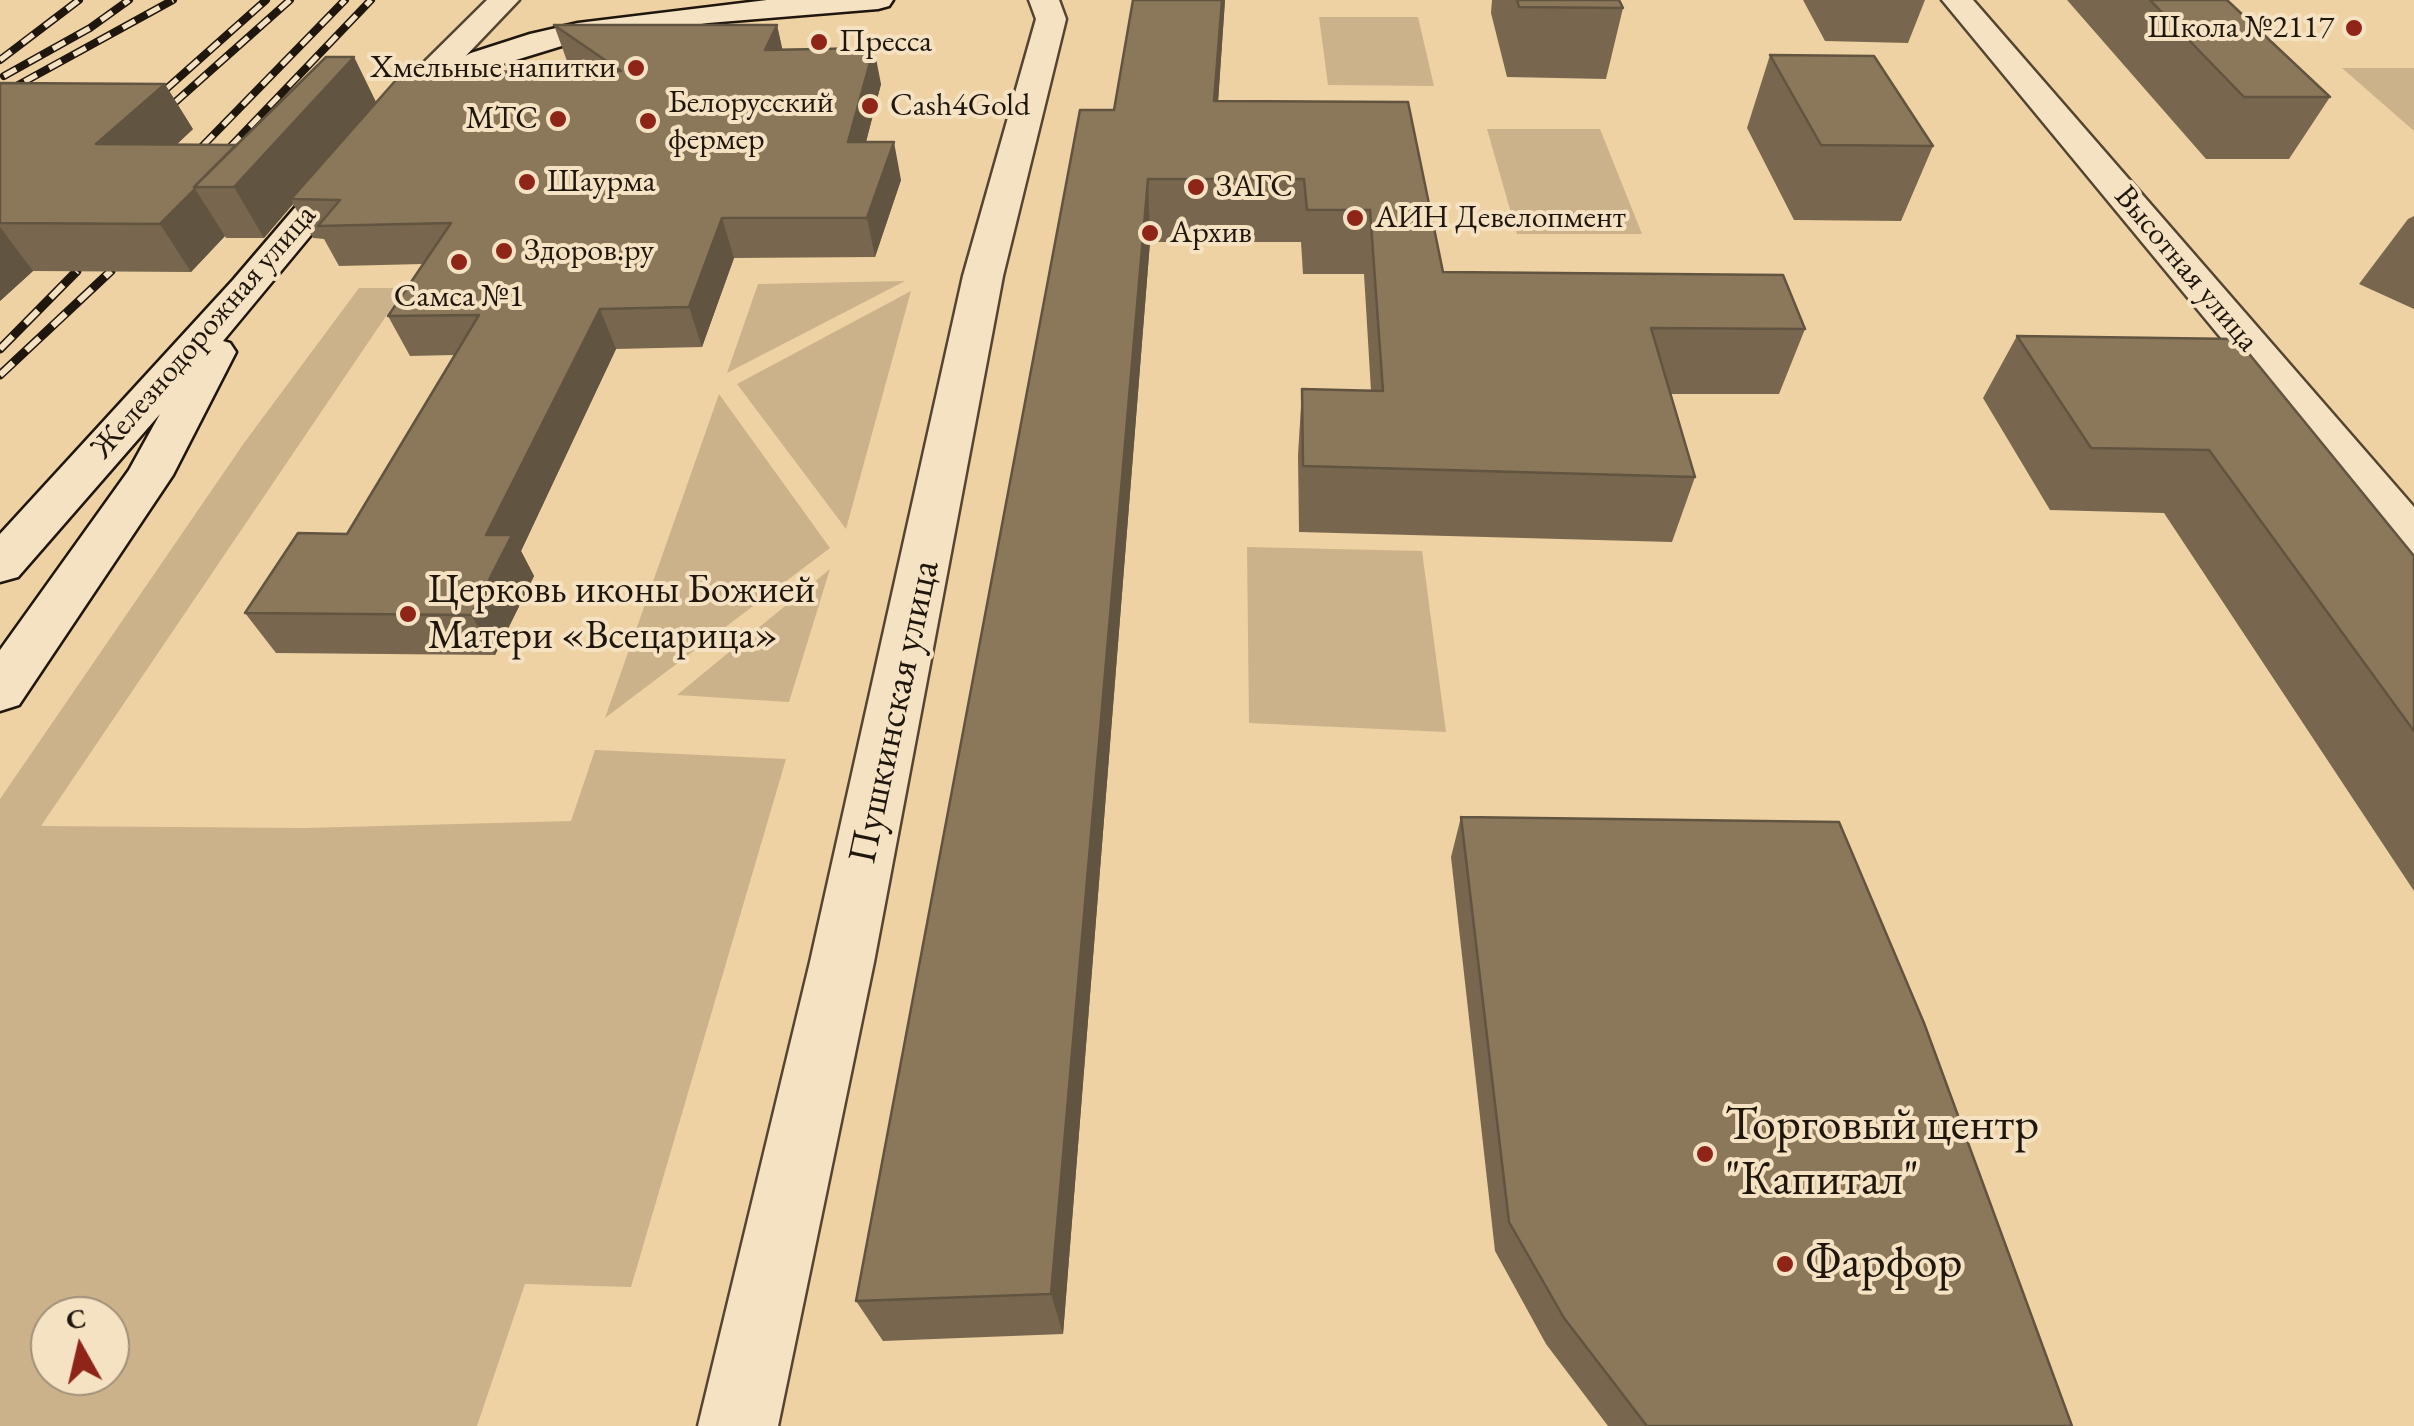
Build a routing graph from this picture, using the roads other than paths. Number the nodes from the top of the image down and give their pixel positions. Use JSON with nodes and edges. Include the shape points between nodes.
{"nodes":[{"id":1,"x":504,"y":0,"type":"edge"},
{"id":2,"x":878,"y":0,"type":"edge"},
{"id":3,"x":1044,"y":0,"type":"edge"},
{"id":4,"x":1957,"y":0,"type":"edge"},
{"id":5,"x":406,"y":99,"type":"junction"},
{"id":6,"x":247,"y":289,"type":"junction"},
{"id":7,"x":2414,"y":539,"type":"edge"},
{"id":8,"x":0,"y":565,"type":"edge"},
{"id":9,"x":0,"y":691,"type":"edge"},
{"id":10,"x":738,"y":1426,"type":"edge"}],
"edges":[{"from":1,"to":5,"type":"street","name":"Железнодорожная улица"},
{"from":2,"to":5,"type":"street","via":[[708,14],[530,42]]},
{"from":3,"to":10,"type":"street","name":"Пушкинская улица","via":[[1051,19],[983,276]]},
{"from":4,"to":7,"type":"street","name":"Высотная улица"},
{"from":5,"to":6,"type":"street","name":"Железнодорожная улица"},
{"from":6,"to":8,"type":"street","name":"Железнодорожная улица"},
{"from":6,"to":9,"type":"street","via":[[150,476]]}]}
